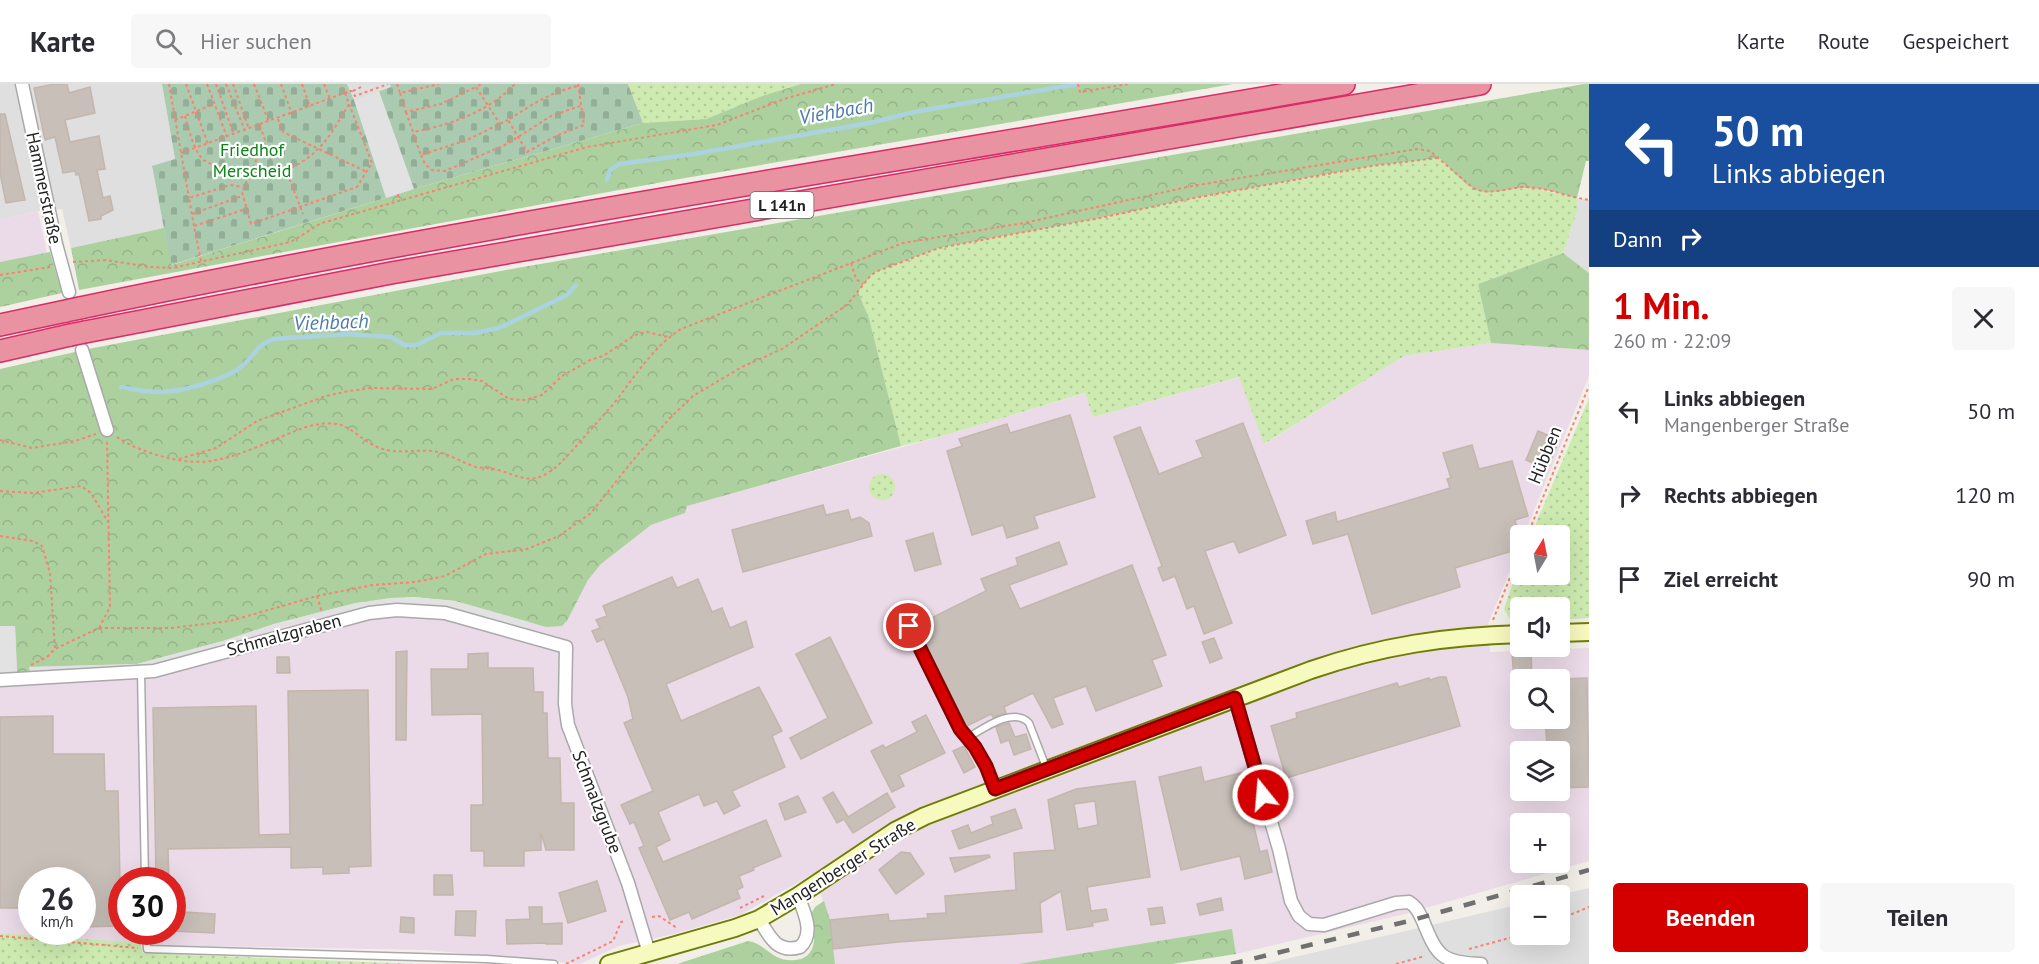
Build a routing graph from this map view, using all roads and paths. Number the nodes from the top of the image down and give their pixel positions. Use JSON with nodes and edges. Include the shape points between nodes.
{"nodes":[{"id":1,"x":22,"y":84,"type":"edge"},
{"id":2,"x":169,"y":84,"type":"edge"},
{"id":3,"x":186,"y":84,"type":"edge"},
{"id":4,"x":207,"y":84,"type":"edge"},
{"id":5,"x":216,"y":84,"type":"edge"},
{"id":6,"x":226,"y":84,"type":"edge"},
{"id":7,"x":233,"y":84,"type":"edge"},
{"id":8,"x":254,"y":84,"type":"edge"},
{"id":9,"x":281,"y":84,"type":"edge"},
{"id":10,"x":302,"y":84,"type":"edge"},
{"id":11,"x":324,"y":84,"type":"edge"},
{"id":12,"x":342,"y":84,"type":"edge"},
{"id":13,"x":388,"y":84,"type":"edge"},
{"id":14,"x":397,"y":84,"type":"edge"},
{"id":15,"x":439,"y":84,"type":"edge"},
{"id":16,"x":481,"y":84,"type":"edge"},
{"id":17,"x":514,"y":84,"type":"edge"},
{"id":18,"x":836,"y":84,"type":"edge"},
{"id":19,"x":1078,"y":84,"type":"edge"},
{"id":20,"x":1128,"y":84,"type":"edge"},
{"id":21,"x":1344,"y":84,"type":"edge"},
{"id":22,"x":1480,"y":84,"type":"edge"},
{"id":23,"x":578,"y":85,"type":"edge"},
{"id":24,"x":361,"y":87,"type":"dead end"},
{"id":25,"x":476,"y":87,"type":"junction"},
{"id":26,"x":352,"y":91,"type":"junction"},
{"id":27,"x":345,"y":93,"type":"junction"},
{"id":28,"x":400,"y":93,"type":"junction"},
{"id":29,"x":330,"y":99,"type":"junction"},
{"id":30,"x":214,"y":104,"type":"junction"},
{"id":31,"x":350,"y":104,"type":"junction"},
{"id":32,"x":487,"y":105,"type":"junction"},
{"id":33,"x":581,"y":105,"type":"junction"},
{"id":34,"x":310,"y":107,"type":"junction"},
{"id":35,"x":197,"y":111,"type":"junction"},
{"id":36,"x":406,"y":112,"type":"junction"},
{"id":37,"x":292,"y":114,"type":"junction"},
{"id":38,"x":185,"y":116,"type":"junction"},
{"id":39,"x":278,"y":118,"type":"junction"},
{"id":40,"x":175,"y":120,"type":"junction"},
{"id":41,"x":508,"y":120,"type":"junction"},
{"id":42,"x":269,"y":122,"type":"junction"},
{"id":43,"x":500,"y":124,"type":"junction"},
{"id":44,"x":260,"y":126,"type":"junction"},
{"id":45,"x":249,"y":129,"type":"junction"},
{"id":46,"x":245,"y":131,"type":"junction"},
{"id":47,"x":413,"y":132,"type":"junction"},
{"id":48,"x":234,"y":135,"type":"junction"},
{"id":49,"x":519,"y":136,"type":"junction"},
{"id":50,"x":227,"y":137,"type":"junction"},
{"id":51,"x":208,"y":144,"type":"junction"},
{"id":52,"x":196,"y":148,"type":"junction"},
{"id":53,"x":320,"y":149,"type":"junction"},
{"id":54,"x":181,"y":153,"type":"junction"},
{"id":55,"x":421,"y":155,"type":"junction"},
{"id":56,"x":1439,"y":158,"type":"junction"},
{"id":57,"x":286,"y":170,"type":"junction"},
{"id":58,"x":366,"y":172,"type":"junction"},
{"id":59,"x":247,"y":176,"type":"junction"},
{"id":60,"x":243,"y":188,"type":"junction"},
{"id":61,"x":398,"y":194,"type":"dead end"},
{"id":62,"x":242,"y":196,"type":"junction"},
{"id":63,"x":189,"y":198,"type":"junction"},
{"id":64,"x":1589,"y":200,"type":"edge"},
{"id":65,"x":399,"y":201,"type":"junction"},
{"id":66,"x":300,"y":207,"type":"junction"},
{"id":67,"x":246,"y":209,"type":"junction"},
{"id":68,"x":192,"y":214,"type":"junction"},
{"id":69,"x":303,"y":214,"type":"dead end"},
{"id":70,"x":194,"y":226,"type":"junction"},
{"id":71,"x":201,"y":261,"type":"junction"},
{"id":72,"x":851,"y":263,"type":"junction"},
{"id":73,"x":61,"y":264,"type":"junction"},
{"id":74,"x":0,"y":275,"type":"edge"},
{"id":75,"x":863,"y":284,"type":"junction"},
{"id":76,"x":72,"y":304,"type":"junction"},
{"id":77,"x":0,"y":326,"type":"edge"},
{"id":78,"x":668,"y":337,"type":"junction"},
{"id":79,"x":79,"y":339,"type":"junction"},
{"id":80,"x":0,"y":351,"type":"edge"},
{"id":81,"x":1589,"y":386,"type":"edge"},
{"id":82,"x":107,"y":430,"type":"junction"},
{"id":83,"x":0,"y":440,"type":"edge"},
{"id":84,"x":176,"y":459,"type":"junction"},
{"id":85,"x":0,"y":491,"type":"edge"},
{"id":86,"x":109,"y":524,"type":"junction"},
{"id":87,"x":1532,"y":525,"type":"edge"},
{"id":88,"x":0,"y":536,"type":"edge"},
{"id":89,"x":1510,"y":577,"type":"edge"},
{"id":90,"x":317,"y":596,"type":"junction"},
{"id":91,"x":325,"y":624,"type":"junction"},
{"id":92,"x":909,"y":626,"type":"dead end"},
{"id":93,"x":99,"y":628,"type":"junction"},
{"id":94,"x":1589,"y":632,"type":"edge"},
{"id":95,"x":1570,"y":633,"type":"edge"},
{"id":96,"x":1491,"y":634,"type":"junction"},
{"id":97,"x":1510,"y":634,"type":"edge"},
{"id":98,"x":566,"y":647,"type":"joint"},
{"id":99,"x":55,"y":649,"type":"junction"},
{"id":100,"x":141,"y":672,"type":"junction"},
{"id":101,"x":0,"y":680,"type":"edge"},
{"id":102,"x":24,"y":680,"type":"junction"},
{"id":103,"x":1235,"y":698,"type":"junction"},
{"id":104,"x":967,"y":738,"type":"junction"},
{"id":105,"x":1047,"y":769,"type":"junction"},
{"id":106,"x":995,"y":789,"type":"junction"},
{"id":107,"x":145,"y":867,"type":"edge"},
{"id":108,"x":798,"y":896,"type":"junction"},
{"id":109,"x":1589,"y":907,"type":"edge"},
{"id":110,"x":1570,"y":915,"type":"edge"},
{"id":111,"x":759,"y":918,"type":"junction"},
{"id":112,"x":0,"y":936,"type":"edge"},
{"id":113,"x":1510,"y":940,"type":"edge"},
{"id":114,"x":147,"y":945,"type":"edge"},
{"id":115,"x":147,"y":949,"type":"junction"},
{"id":116,"x":1436,"y":951,"type":"junction"},
{"id":117,"x":1463,"y":951,"type":"dead end"},
{"id":118,"x":649,"y":953,"type":"junction"},
{"id":119,"x":554,"y":964,"type":"edge"},
{"id":120,"x":609,"y":964,"type":"edge"},
{"id":121,"x":1396,"y":964,"type":"edge"},
{"id":122,"x":1481,"y":964,"type":"edge"}],
"edges":[{"from":1,"to":73,"type":"street","name":"Hammerstraße"},
{"from":2,"to":40,"type":"path"},
{"from":3,"to":35,"type":"path"},
{"from":4,"to":30,"type":"path"},
{"from":5,"to":48,"type":"path"},
{"from":6,"to":46,"type":"path"},
{"from":7,"to":45,"type":"path"},
{"from":8,"to":42,"type":"path"},
{"from":9,"to":37,"type":"path"},
{"from":10,"to":34,"type":"path"},
{"from":11,"to":29,"type":"path"},
{"from":12,"to":27,"type":"path"},
{"from":13,"to":26,"type":"path","via":[[355,96]]},
{"from":14,"to":28,"type":"path"},
{"from":15,"to":28,"type":"path"},
{"from":16,"to":25,"type":"path"},
{"from":17,"to":32,"type":"path"},
{"from":18,"to":65,"type":"path","via":[[717,124],[602,144]]},
{"from":19,"to":20,"type":"path","via":[[1080,92]]},
{"from":21,"to":76,"type":"highway","number":"L 141n"},
{"from":22,"to":79,"type":"highway","number":"L 141n","via":[[402,271]]},
{"from":23,"to":33,"type":"path"},
{"from":23,"to":41,"type":"path","via":[[541,98]]},
{"from":24,"to":26,"type":"path"},
{"from":25,"to":32,"type":"path"},
{"from":25,"to":36,"type":"path","via":[[441,104]]},
{"from":26,"to":27,"type":"path"},
{"from":27,"to":29,"type":"path"},
{"from":27,"to":31,"type":"path"},
{"from":28,"to":36,"type":"path"},
{"from":29,"to":34,"type":"path"},
{"from":30,"to":35,"type":"path"},
{"from":30,"to":50,"type":"path"},
{"from":31,"to":53,"type":"path"},
{"from":31,"to":58,"type":"path","via":[[372,163]]},
{"from":32,"to":43,"type":"path"},
{"from":32,"to":47,"type":"path","via":[[448,123]]},
{"from":33,"to":49,"type":"path","via":[[551,116]]},
{"from":33,"to":49,"type":"path","via":[[584,125],[527,152]]},
{"from":34,"to":37,"type":"path"},
{"from":35,"to":38,"type":"path"},
{"from":35,"to":51,"type":"path"},
{"from":36,"to":47,"type":"path"},
{"from":37,"to":39,"type":"path"},
{"from":38,"to":40,"type":"path"},
{"from":38,"to":52,"type":"path"},
{"from":39,"to":42,"type":"path"},
{"from":39,"to":53,"type":"path","via":[[283,132]]},
{"from":40,"to":54,"type":"path"},
{"from":41,"to":43,"type":"path"},
{"from":41,"to":49,"type":"path"},
{"from":42,"to":44,"type":"path"},
{"from":43,"to":55,"type":"path"},
{"from":44,"to":45,"type":"path"},
{"from":44,"to":59,"type":"path","via":[[265,140]]},
{"from":45,"to":46,"type":"path"},
{"from":46,"to":48,"type":"path"},
{"from":47,"to":55,"type":"path"},
{"from":48,"to":50,"type":"path"},
{"from":49,"to":55,"type":"path","via":[[445,171],[432,170]]},
{"from":50,"to":51,"type":"path"},
{"from":51,"to":52,"type":"path"},
{"from":52,"to":54,"type":"path"},
{"from":52,"to":59,"type":"path","via":[[209,163]]},
{"from":53,"to":57,"type":"path"},
{"from":53,"to":58,"type":"path"},
{"from":54,"to":63,"type":"path"},
{"from":56,"to":64,"type":"path","via":[[1480,191],[1532,188]]},
{"from":56,"to":72,"type":"path","via":[[1430,151],[1417,149],[1192,186],[1024,223],[903,243]]},
{"from":56,"to":75,"type":"path","via":[[1194,198],[939,248],[878,271]]},
{"from":57,"to":59,"type":"path"},
{"from":57,"to":66,"type":"path"},
{"from":58,"to":66,"type":"path","via":[[357,187]]},
{"from":59,"to":60,"type":"path"},
{"from":60,"to":62,"type":"path"},
{"from":60,"to":63,"type":"path","via":[[230,185]]},
{"from":61,"to":65,"type":"path"},
{"from":62,"to":67,"type":"path"},
{"from":62,"to":68,"type":"path"},
{"from":63,"to":68,"type":"path"},
{"from":65,"to":71,"type":"path","via":[[322,223],[296,240]]},
{"from":66,"to":67,"type":"path","via":[[251,224]]},
{"from":66,"to":69,"type":"path"},
{"from":67,"to":70,"type":"path"},
{"from":68,"to":70,"type":"path"},
{"from":70,"to":71,"type":"path"},
{"from":71,"to":73,"type":"path","via":[[172,268],[105,260]]},
{"from":72,"to":75,"type":"path","via":[[856,279]]},
{"from":72,"to":78,"type":"path"},
{"from":73,"to":74,"type":"path"},
{"from":73,"to":76,"type":"street","name":"Hammerstraße"},
{"from":75,"to":90,"type":"path","via":[[847,305],[782,349],[736,371],[682,405],[591,513],[559,536],[527,549],[486,554],[435,579]]},
{"from":76,"to":77,"type":"highway","number":"L 141n"},
{"from":78,"to":84,"type":"path","via":[[647,332],[635,335],[562,376],[542,395],[525,400],[509,399],[482,381],[470,379],[454,379],[432,389],[349,391],[257,421],[216,448]]},
{"from":78,"to":84,"type":"path","via":[[558,465],[540,477],[530,479],[477,467],[429,451],[383,449],[335,424],[305,427],[215,461]]},
{"from":79,"to":80,"type":"highway","number":"L 141n"},
{"from":79,"to":82,"type":"street"},
{"from":81,"to":87,"type":"path","name":"Hübben"},
{"from":82,"to":83,"type":"path","via":[[75,441],[32,448]]},
{"from":82,"to":84,"type":"path","via":[[127,444]]},
{"from":82,"to":86,"type":"path"},
{"from":85,"to":86,"type":"path","via":[[32,493],[81,486],[91,493]]},
{"from":86,"to":93,"type":"path","via":[[110,607]]},
{"from":88,"to":99,"type":"path","via":[[42,546],[50,573]]},
{"from":89,"to":96,"type":"path","via":[[1491,623]]},
{"from":90,"to":91,"type":"path"},
{"from":90,"to":93,"type":"path","via":[[204,625]]},
{"from":91,"to":98,"type":"street","name":"Schmalzgraben","via":[[397,610],[445,613]]},
{"from":91,"to":100,"type":"street","name":"Schmalzgraben"},
{"from":92,"to":104,"type":"lane"},
{"from":93,"to":99,"type":"path"},
{"from":94,"to":95,"type":"main road"},
{"from":96,"to":97,"type":"main road","name":"Mangenberger Straße"},
{"from":96,"to":103,"type":"main road","name":"Mangenberger Straße","via":[[1416,642],[1371,652]]},
{"from":98,"to":118,"type":"street","name":"Schmalzgrube","via":[[568,725],[628,882]]},
{"from":99,"to":102,"type":"path","via":[[27,668]]},
{"from":100,"to":102,"type":"street","name":"Schmalzgraben"},
{"from":100,"to":107,"type":"lane"},
{"from":101,"to":102,"type":"street","name":"Schmalzgraben"},
{"from":103,"to":105,"type":"main road","name":"Mangenberger Straße"},
{"from":103,"to":116,"type":"street","via":[[1291,901],[1299,916],[1309,924],[1324,925],[1409,902],[1418,910]]},
{"from":104,"to":105,"type":"lane","via":[[1004,719],[1024,718]]},
{"from":104,"to":106,"type":"lane","via":[[986,766]]},
{"from":105,"to":106,"type":"main road","name":"Mangenberger Straße"},
{"from":106,"to":108,"type":"main road","name":"Mangenberger Straße","via":[[895,831]]},
{"from":108,"to":111,"type":"main road","name":"Mangenberger Straße"},
{"from":108,"to":111,"type":"street","via":[[808,926],[807,939],[800,947],[787,949],[771,941]]},
{"from":109,"to":110,"type":"path"},
{"from":111,"to":118,"type":"main road","name":"Mangenberger Straße"},
{"from":112,"to":115,"type":"path"},
{"from":113,"to":117,"type":"path"},
{"from":114,"to":115,"type":"lane"},
{"from":115,"to":119,"type":"lane"},
{"from":116,"to":121,"type":"path"},
{"from":116,"to":122,"type":"street","via":[[1446,958]]},
{"from":118,"to":120,"type":"main road","name":"Mangenberger Straße"}]}
